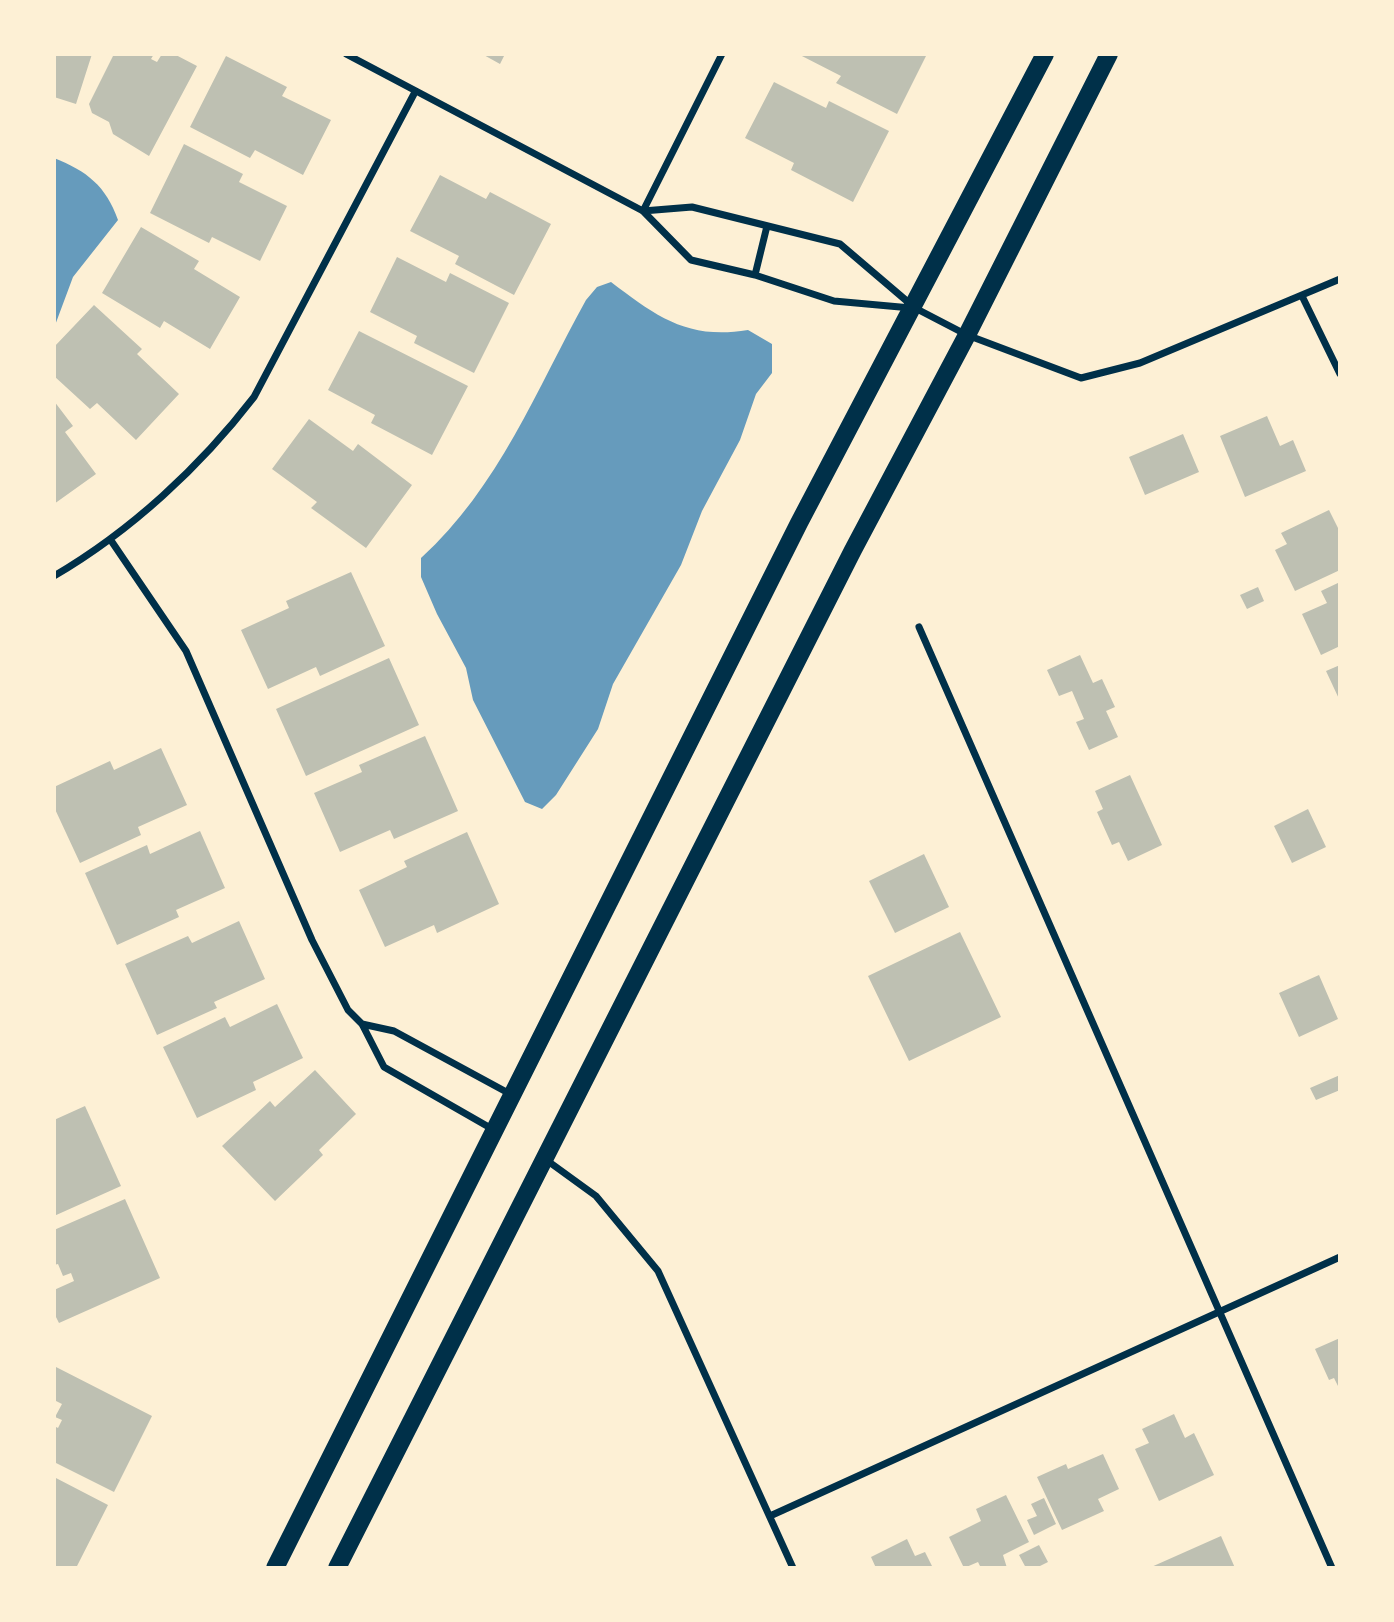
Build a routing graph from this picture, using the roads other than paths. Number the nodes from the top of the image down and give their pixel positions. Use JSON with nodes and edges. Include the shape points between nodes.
{"nodes":[{"id":1,"x":346,"y":54,"type":"edge"},
{"id":2,"x":722,"y":54,"type":"edge"},
{"id":3,"x":1045,"y":54,"type":"edge"},
{"id":4,"x":1109,"y":54,"type":"edge"},
{"id":5,"x":415,"y":92,"type":"junction"},
{"id":6,"x":643,"y":211,"type":"junction"},
{"id":7,"x":767,"y":226,"type":"junction"},
{"id":8,"x":755,"y":275,"type":"junction"},
{"id":9,"x":1340,"y":279,"type":"edge"},
{"id":10,"x":1303,"y":296,"type":"junction"},
{"id":11,"x":915,"y":308,"type":"junction"},
{"id":12,"x":967,"y":335,"type":"junction"},
{"id":13,"x":1340,"y":374,"type":"edge"},
{"id":14,"x":110,"y":539,"type":"junction"},
{"id":15,"x":54,"y":576,"type":"edge"},
{"id":16,"x":919,"y":626,"type":"dead end"},
{"id":17,"x":362,"y":1024,"type":"junction"},
{"id":18,"x":514,"y":1097,"type":"junction"},
{"id":19,"x":495,"y":1131,"type":"junction"},
{"id":20,"x":544,"y":1158,"type":"junction"},
{"id":21,"x":1340,"y":1257,"type":"edge"},
{"id":22,"x":1221,"y":1311,"type":"junction"},
{"id":23,"x":771,"y":1516,"type":"junction"},
{"id":24,"x":275,"y":1568,"type":"edge"},
{"id":25,"x":337,"y":1568,"type":"edge"},
{"id":26,"x":793,"y":1568,"type":"edge"},
{"id":27,"x":1332,"y":1568,"type":"edge"}],
"edges":[{"from":1,"to":5,"type":"street"},
{"from":2,"to":6,"type":"street"},
{"from":3,"to":11,"type":"main road"},
{"from":4,"to":12,"type":"main road"},
{"from":5,"to":6,"type":"street"},
{"from":5,"to":14,"type":"street","via":[[254,397],[200,461]]},
{"from":6,"to":7,"type":"street","via":[[692,207]]},
{"from":6,"to":8,"type":"street","via":[[691,260]]},
{"from":7,"to":8,"type":"street"},
{"from":7,"to":11,"type":"street","via":[[840,244]]},
{"from":8,"to":11,"type":"street","via":[[834,301]]},
{"from":9,"to":10,"type":"street"},
{"from":10,"to":12,"type":"street","via":[[1140,363],[1081,379]]},
{"from":10,"to":13,"type":"street"},
{"from":11,"to":12,"type":"street"},
{"from":11,"to":18,"type":"main road","via":[[799,523]]},
{"from":12,"to":20,"type":"main road","via":[[859,537]]},
{"from":14,"to":15,"type":"street"},
{"from":14,"to":17,"type":"street","via":[[186,651],[312,940],[348,1010]]},
{"from":16,"to":22,"type":"street"},
{"from":17,"to":18,"type":"street","via":[[394,1031]]},
{"from":17,"to":19,"type":"street","via":[[384,1066]]},
{"from":18,"to":19,"type":"main road"},
{"from":19,"to":24,"type":"main road"},
{"from":20,"to":23,"type":"street","via":[[596,1196],[658,1271]]},
{"from":20,"to":25,"type":"main road"},
{"from":21,"to":22,"type":"street"},
{"from":22,"to":23,"type":"street"},
{"from":22,"to":27,"type":"street"},
{"from":23,"to":26,"type":"street"}]}
